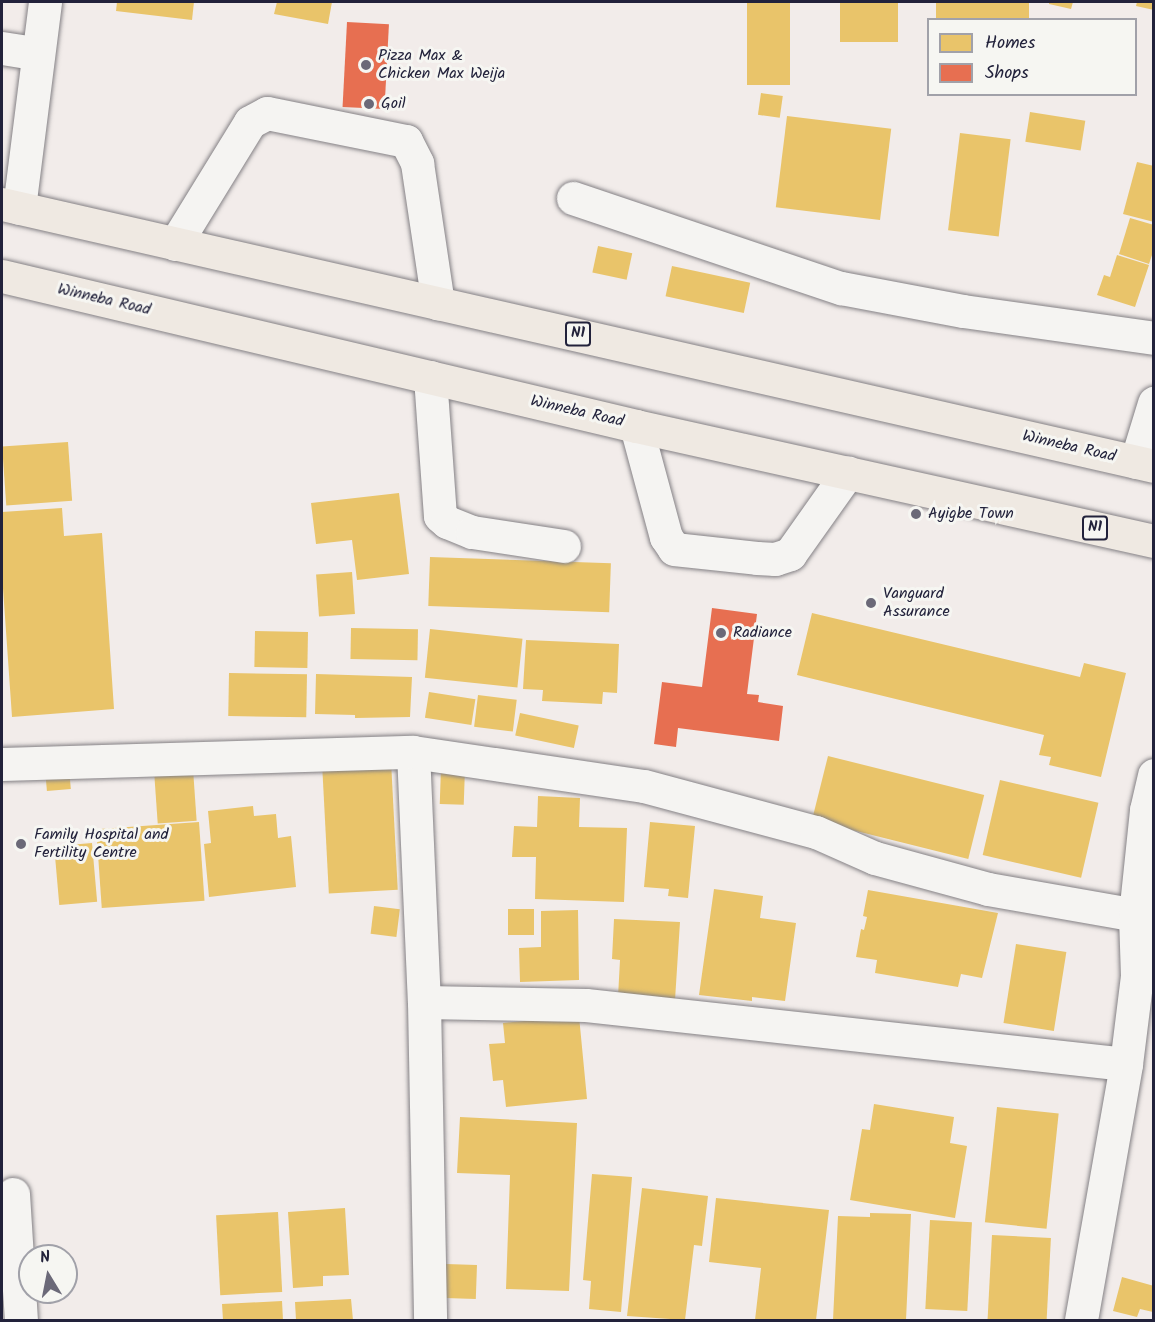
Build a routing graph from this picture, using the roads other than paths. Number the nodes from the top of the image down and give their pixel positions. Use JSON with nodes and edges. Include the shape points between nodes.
{"nodes":[{"id":1,"x":45,"y":2,"type":"edge"},
{"id":2,"x":2,"y":48,"type":"edge"},
{"id":3,"x":38,"y":54,"type":"junction"},
{"id":4,"x":573,"y":198,"type":"dead end"},
{"id":5,"x":10,"y":206,"type":"edge"},
{"id":6,"x":175,"y":244,"type":"junction"},
{"id":7,"x":2,"y":276,"type":"edge"},
{"id":8,"x":438,"y":303,"type":"junction"},
{"id":9,"x":1154,"y":338,"type":"edge"},
{"id":10,"x":430,"y":377,"type":"junction"},
{"id":11,"x":1154,"y":403,"type":"edge"},
{"id":12,"x":636,"y":426,"type":"junction"},
{"id":13,"x":1145,"y":464,"type":"edge"},
{"id":14,"x":848,"y":472,"type":"junction"},
{"id":15,"x":1154,"y":541,"type":"edge"},
{"id":16,"x":564,"y":546,"type":"dead end"},
{"id":17,"x":413,"y":752,"type":"junction"},
{"id":18,"x":2,"y":764,"type":"edge"},
{"id":19,"x":1154,"y":775,"type":"edge"},
{"id":20,"x":1135,"y":915,"type":"junction"},
{"id":21,"x":1145,"y":978,"type":"edge"},
{"id":22,"x":424,"y":1002,"type":"junction"},
{"id":23,"x":1126,"y":1064,"type":"junction"},
{"id":24,"x":13,"y":1194,"type":"dead end"},
{"id":25,"x":21,"y":1320,"type":"edge"},
{"id":26,"x":430,"y":1320,"type":"edge"},
{"id":27,"x":1081,"y":1320,"type":"edge"}],
"edges":[{"from":1,"to":3,"type":"street"},
{"from":2,"to":3,"type":"street"},
{"from":3,"to":5,"type":"street"},
{"from":4,"to":9,"type":"street","via":[[841,288],[963,312]]},
{"from":5,"to":6,"type":"highway","name":"Winneba Road","number":"N1"},
{"from":6,"to":8,"type":"highway","name":"Winneba Road","number":"N1"},
{"from":6,"to":8,"type":"street","via":[[250,122],[267,113],[406,141],[417,163]]},
{"from":7,"to":10,"type":"highway","name":"Winneba Road","number":"N1"},
{"from":8,"to":13,"type":"highway","name":"Winneba Road","number":"N1"},
{"from":10,"to":12,"type":"highway","name":"Winneba Road","number":"N1"},
{"from":10,"to":16,"type":"street","via":[[440,516],[472,532]]},
{"from":11,"to":13,"type":"street"},
{"from":12,"to":14,"type":"highway","name":"Winneba Road","number":"N1"},
{"from":12,"to":14,"type":"street","via":[[666,537],[674,549],[775,559],[790,554]]},
{"from":14,"to":15,"type":"highway","name":"Winneba Road","number":"N1"},
{"from":17,"to":18,"type":"street"},
{"from":17,"to":20,"type":"street","via":[[644,786],[816,832],[875,858],[988,889]]},
{"from":17,"to":22,"type":"street"},
{"from":19,"to":20,"type":"street","via":[[1146,810]]},
{"from":20,"to":21,"type":"street"},
{"from":21,"to":23,"type":"street"},
{"from":22,"to":23,"type":"street","via":[[586,1005]]},
{"from":22,"to":26,"type":"street"},
{"from":23,"to":27,"type":"street"},
{"from":24,"to":25,"type":"street"}]}
